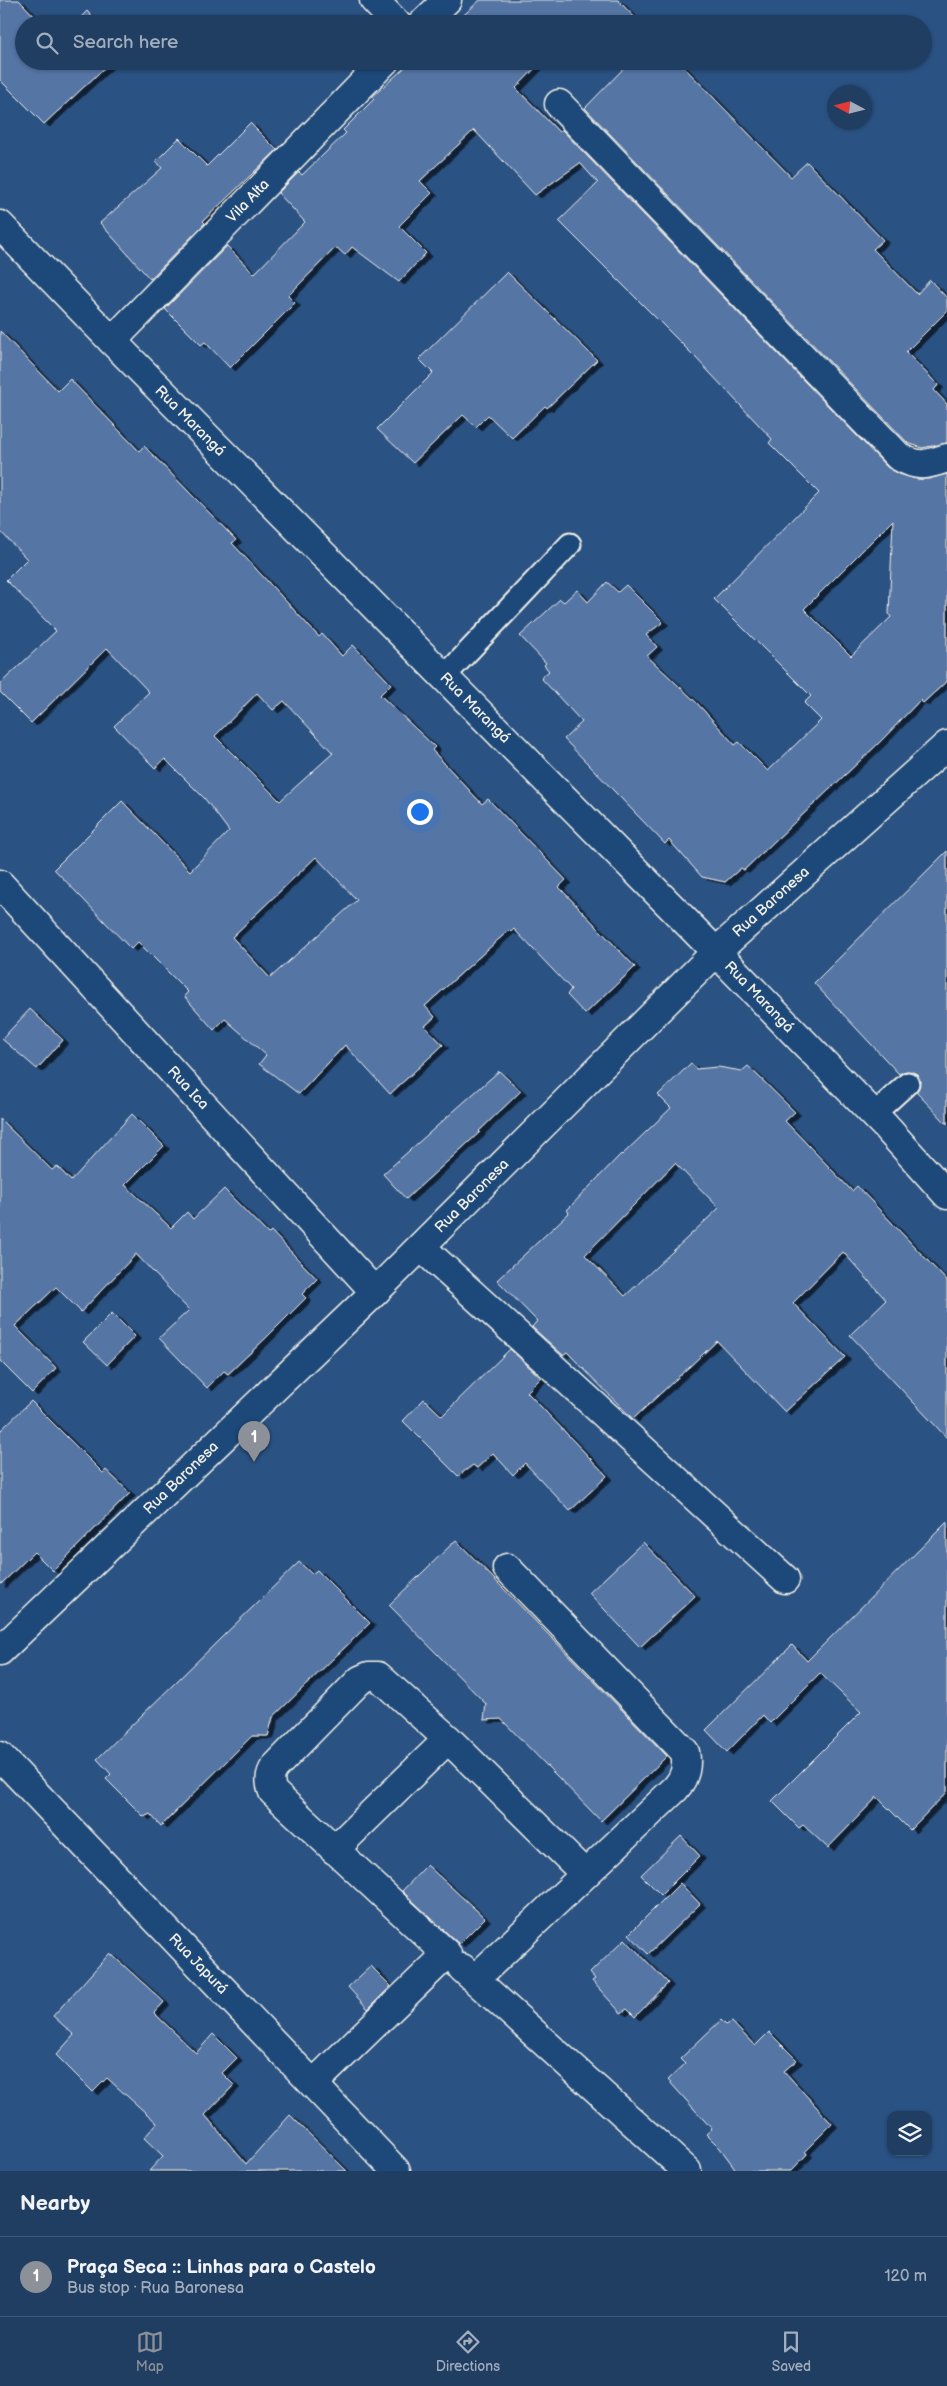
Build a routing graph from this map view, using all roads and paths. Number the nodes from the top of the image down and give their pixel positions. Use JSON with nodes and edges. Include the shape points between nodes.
{"nodes":[{"id":1,"x":374,"y":0,"type":"edge"},
{"id":2,"x":447,"y":0,"type":"edge"},
{"id":3,"x":388,"y":15,"type":"edge"},
{"id":4,"x":431,"y":15,"type":"edge"},
{"id":5,"x":376,"y":70,"type":"edge"},
{"id":6,"x":559,"y":104,"type":"dead end"},
{"id":7,"x":0,"y":225,"type":"edge"},
{"id":8,"x":112,"y":341,"type":"junction"},
{"id":9,"x":947,"y":458,"type":"edge"},
{"id":10,"x":570,"y":544,"type":"dead end"},
{"id":11,"x":444,"y":677,"type":"junction"},
{"id":12,"x":947,"y":745,"type":"edge"},
{"id":13,"x":0,"y":884,"type":"edge"},
{"id":14,"x":716,"y":952,"type":"junction"},
{"id":15,"x":908,"y":1083,"type":"dead end"},
{"id":16,"x":873,"y":1114,"type":"junction"},
{"id":17,"x":947,"y":1195,"type":"edge"},
{"id":18,"x":421,"y":1247,"type":"junction"},
{"id":19,"x":375,"y":1292,"type":"junction"},
{"id":20,"x":507,"y":1568,"type":"dead end"},
{"id":21,"x":785,"y":1579,"type":"dead end"},
{"id":22,"x":0,"y":1651,"type":"edge"},
{"id":23,"x":448,"y":1739,"type":"junction"},
{"id":24,"x":0,"y":1756,"type":"edge"},
{"id":25,"x":334,"y":1850,"type":"junction"},
{"id":26,"x":585,"y":1874,"type":"junction"},
{"id":27,"x":447,"y":1954,"type":"junction"},
{"id":28,"x":475,"y":1979,"type":"junction"},
{"id":29,"x":313,"y":2084,"type":"junction"},
{"id":30,"x":396,"y":2171,"type":"edge"},
{"id":31,"x":687,"y":2171,"type":"edge"}],
"edges":[{"from":1,"to":3,"type":"street"},
{"from":2,"to":4,"type":"street"},
{"from":5,"to":8,"type":"street","name":"Vila Alta"},
{"from":6,"to":9,"type":"street","via":[[898,456],[912,464],[926,465]]},
{"from":7,"to":8,"type":"street","name":"Rua Marangá"},
{"from":8,"to":11,"type":"street","name":"Rua Marangá"},
{"from":10,"to":11,"type":"lane"},
{"from":11,"to":14,"type":"street","name":"Rua Marangá"},
{"from":12,"to":14,"type":"street","name":"Rua Baronesa"},
{"from":13,"to":19,"type":"street","name":"Rua Ica"},
{"from":14,"to":16,"type":"street","name":"Rua Marangá"},
{"from":14,"to":18,"type":"street","name":"Rua Baronesa"},
{"from":15,"to":16,"type":"lane"},
{"from":16,"to":17,"type":"street","name":"Rua Marangá"},
{"from":18,"to":19,"type":"street","name":"Rua Baronesa"},
{"from":18,"to":21,"type":"street"},
{"from":19,"to":22,"type":"street","name":"Rua Baronesa"},
{"from":20,"to":26,"type":"street","via":[[685,1752],[687,1761],[682,1780]]},
{"from":23,"to":25,"type":"street"},
{"from":23,"to":25,"type":"street","via":[[378,1676],[360,1680],[275,1767],[270,1779],[273,1792]]},
{"from":23,"to":26,"type":"street"},
{"from":24,"to":29,"type":"street","name":"Rua Japurá"},
{"from":25,"to":27,"type":"street"},
{"from":26,"to":28,"type":"street"},
{"from":27,"to":28,"type":"street"},
{"from":27,"to":29,"type":"street"},
{"from":28,"to":31,"type":"street"},
{"from":29,"to":30,"type":"street","name":"Rua Japurá"}]}
